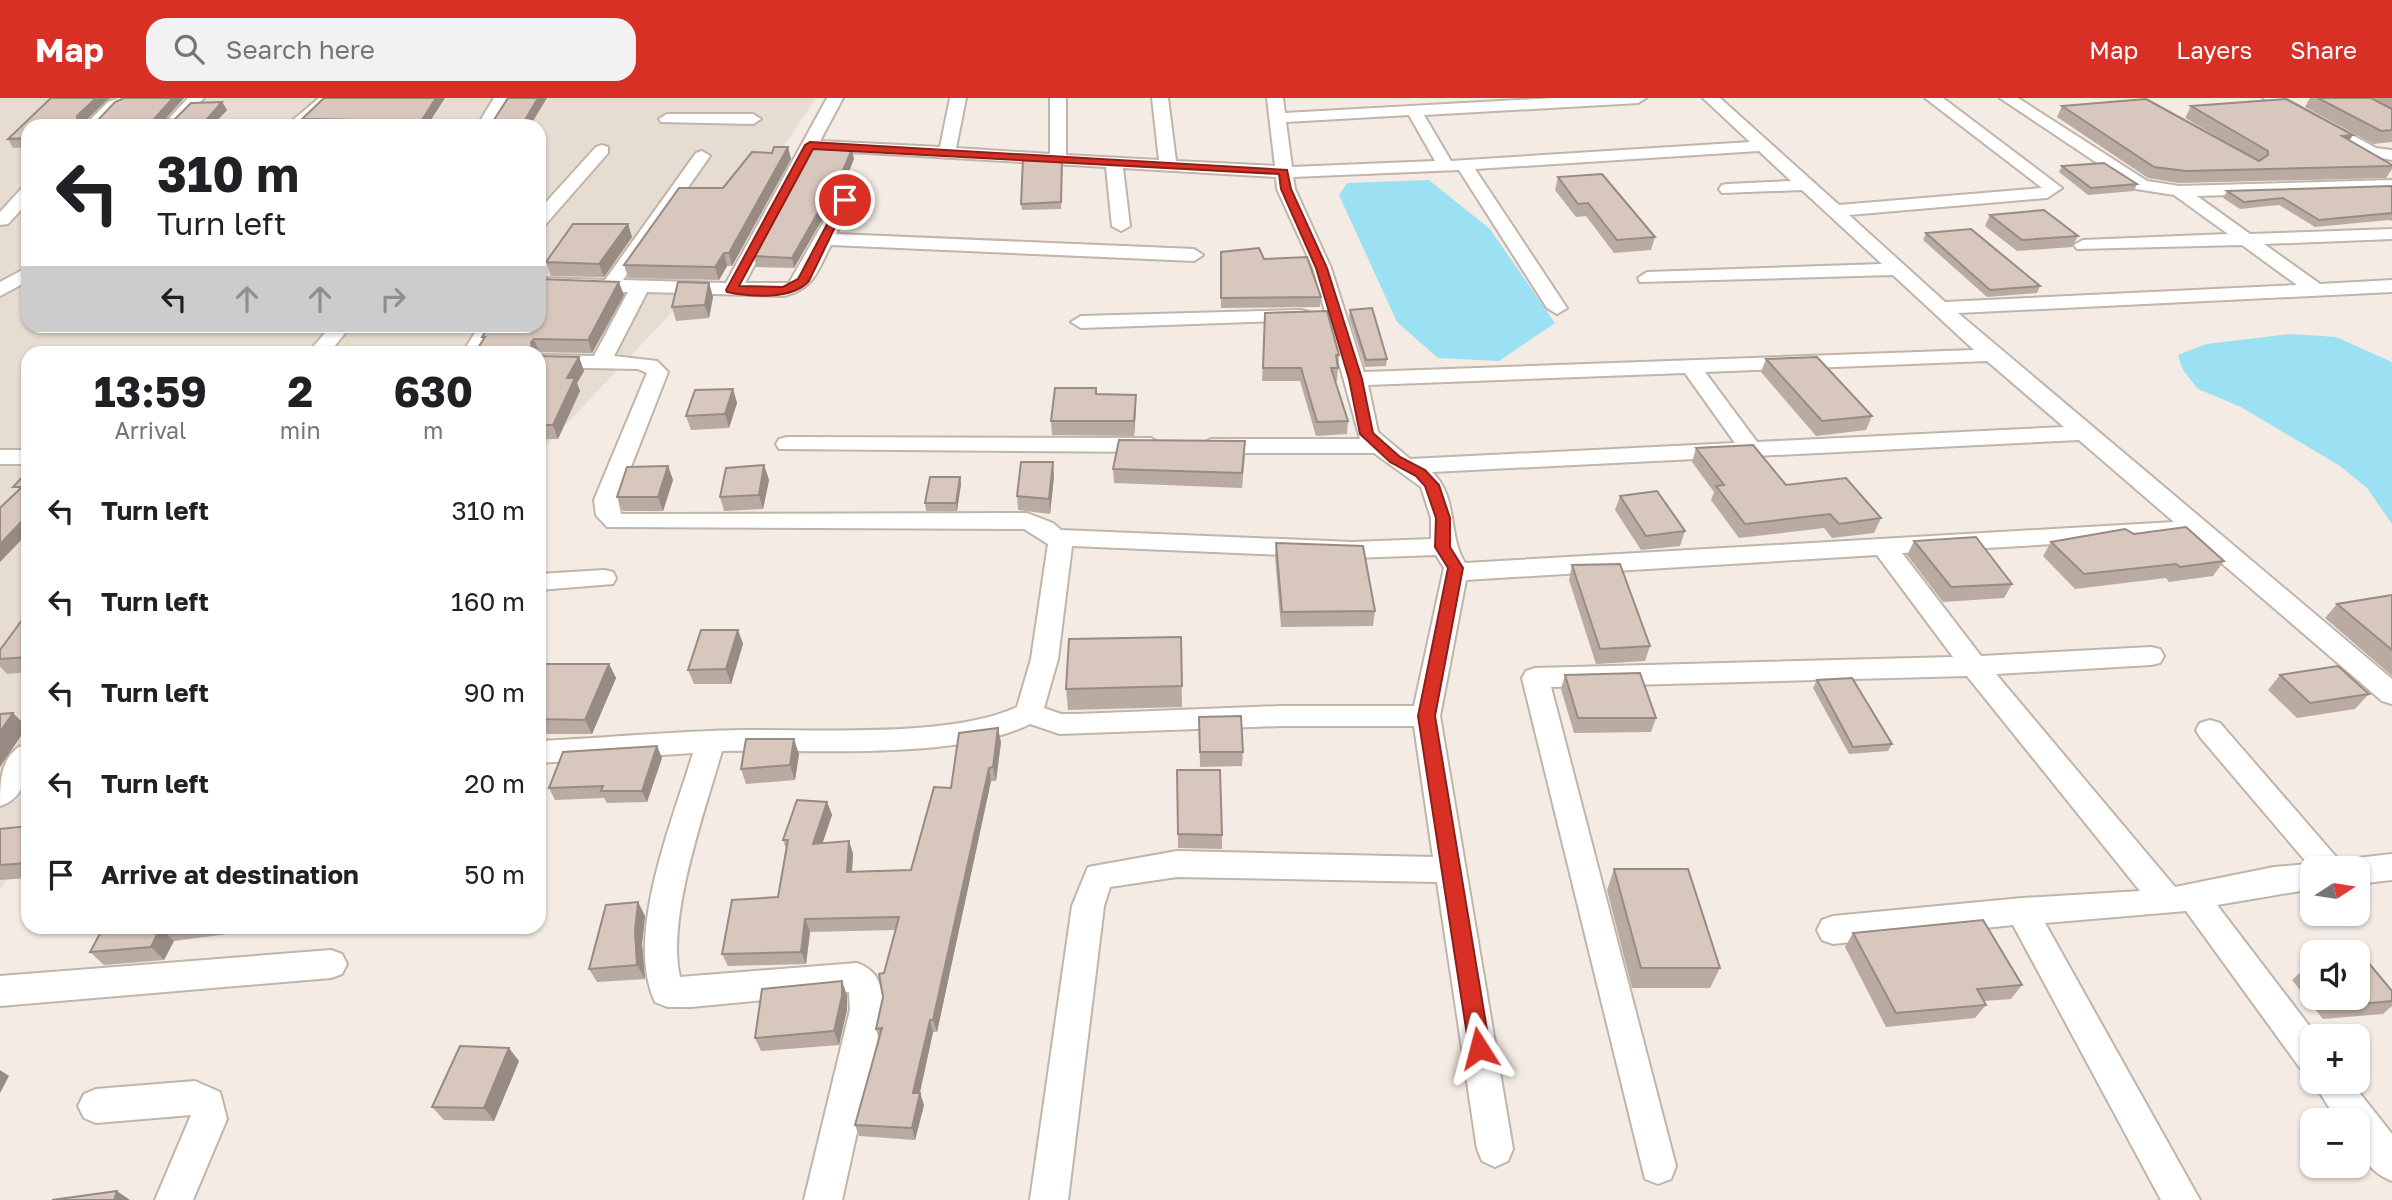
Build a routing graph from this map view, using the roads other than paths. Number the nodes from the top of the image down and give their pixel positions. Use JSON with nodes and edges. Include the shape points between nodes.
{"nodes":[{"id":1,"x":134,"y":98,"type":"edge"},
{"id":2,"x":196,"y":98,"type":"edge"},
{"id":3,"x":328,"y":98,"type":"edge"},
{"id":4,"x":502,"y":98,"type":"edge"},
{"id":5,"x":675,"y":98,"type":"edge"},
{"id":6,"x":835,"y":98,"type":"edge"},
{"id":7,"x":958,"y":98,"type":"edge"},
{"id":8,"x":1058,"y":98,"type":"edge"},
{"id":9,"x":1160,"y":98,"type":"edge"},
{"id":10,"x":1638,"y":98,"type":"edge"},
{"id":11,"x":1711,"y":98,"type":"edge"},
{"id":12,"x":1933,"y":98,"type":"edge"},
{"id":13,"x":2008,"y":98,"type":"edge"},
{"id":14,"x":2310,"y":99,"type":"edge"},
{"id":15,"x":2275,"y":100,"type":"edge"},
{"id":16,"x":1277,"y":108,"type":"edge"},
{"id":17,"x":1414,"y":111,"type":"junction"},
{"id":18,"x":99,"y":119,"type":"edge"},
{"id":19,"x":176,"y":119,"type":"edge"},
{"id":20,"x":302,"y":119,"type":"edge"},
{"id":21,"x":489,"y":119,"type":"edge"},
{"id":22,"x":753,"y":119,"type":"dead end"},
{"id":23,"x":810,"y":145,"type":"junction"},
{"id":24,"x":1761,"y":146,"type":"junction"},
{"id":25,"x":602,"y":150,"type":"dead end"},
{"id":26,"x":947,"y":154,"type":"junction"},
{"id":27,"x":2392,"y":155,"type":"edge"},
{"id":28,"x":702,"y":156,"type":"dead end"},
{"id":29,"x":1058,"y":159,"type":"junction"},
{"id":30,"x":1114,"y":162,"type":"junction"},
{"id":31,"x":1168,"y":165,"type":"junction"},
{"id":32,"x":1455,"y":165,"type":"junction"},
{"id":33,"x":1284,"y":172,"type":"junction"},
{"id":34,"x":1805,"y":185,"type":"junction"},
{"id":35,"x":2392,"y":185,"type":"edge"},
{"id":36,"x":1728,"y":189,"type":"dead end"},
{"id":37,"x":2179,"y":191,"type":"junction"},
{"id":38,"x":21,"y":199,"type":"edge"},
{"id":39,"x":845,"y":200,"type":"dead end"},
{"id":40,"x":1834,"y":211,"type":"junction"},
{"id":41,"x":546,"y":213,"type":"edge"},
{"id":42,"x":21,"y":217,"type":"edge"},
{"id":43,"x":1,"y":220,"type":"edge"},
{"id":44,"x":1121,"y":226,"type":"dead end"},
{"id":45,"x":2392,"y":234,"type":"edge"},
{"id":46,"x":2245,"y":238,"type":"junction"},
{"id":47,"x":825,"y":239,"type":"junction"},
{"id":48,"x":2083,"y":245,"type":"dead end"},
{"id":49,"x":1194,"y":256,"type":"dead end"},
{"id":50,"x":1897,"y":269,"type":"junction"},
{"id":51,"x":21,"y":277,"type":"edge"},
{"id":52,"x":1647,"y":278,"type":"dead end"},
{"id":53,"x":546,"y":284,"type":"edge"},
{"id":54,"x":610,"y":286,"type":"junction"},
{"id":55,"x":2392,"y":286,"type":"edge"},
{"id":56,"x":640,"y":287,"type":"junction"},
{"id":57,"x":2315,"y":289,"type":"junction"},
{"id":58,"x":0,"y":290,"type":"edge"},
{"id":59,"x":732,"y":290,"type":"junction"},
{"id":60,"x":1558,"y":308,"type":"dead end"},
{"id":61,"x":1941,"y":309,"type":"junction"},
{"id":62,"x":1334,"y":315,"type":"junction"},
{"id":63,"x":1081,"y":322,"type":"dead end"},
{"id":64,"x":1992,"y":355,"type":"junction"},
{"id":65,"x":546,"y":361,"type":"edge"},
{"id":66,"x":601,"y":362,"type":"junction"},
{"id":67,"x":1689,"y":364,"type":"junction"},
{"id":68,"x":1356,"y":379,"type":"junction"},
{"id":69,"x":2086,"y":433,"type":"junction"},
{"id":70,"x":788,"y":444,"type":"dead end"},
{"id":71,"x":1380,"y":446,"type":"junction"},
{"id":72,"x":1749,"y":447,"type":"junction"},
{"id":73,"x":0,"y":457,"type":"edge"},
{"id":74,"x":21,"y":457,"type":"edge"},
{"id":75,"x":1408,"y":466,"type":"junction"},
{"id":76,"x":2197,"y":528,"type":"junction"},
{"id":77,"x":1061,"y":538,"type":"junction"},
{"id":78,"x":1443,"y":547,"type":"junction"},
{"id":79,"x":1884,"y":547,"type":"junction"},
{"id":80,"x":1456,"y":572,"type":"junction"},
{"id":81,"x":604,"y":578,"type":"dead end"},
{"id":82,"x":546,"y":582,"type":"edge"},
{"id":83,"x":2151,"y":656,"type":"dead end"},
{"id":84,"x":1974,"y":666,"type":"junction"},
{"id":85,"x":2392,"y":694,"type":"edge"},
{"id":86,"x":1028,"y":713,"type":"junction"},
{"id":87,"x":1426,"y":716,"type":"junction"},
{"id":88,"x":2210,"y":730,"type":"dead end"},
{"id":89,"x":711,"y":741,"type":"junction"},
{"id":90,"x":546,"y":752,"type":"edge"},
{"id":91,"x":21,"y":768,"type":"edge"},
{"id":92,"x":10,"y":791,"type":"edge"},
{"id":93,"x":2320,"y":856,"type":"edge"},
{"id":94,"x":2392,"y":867,"type":"edge"},
{"id":95,"x":1451,"y":870,"type":"junction"},
{"id":96,"x":2370,"y":870,"type":"edge"},
{"id":97,"x":2300,"y":877,"type":"edge"},
{"id":98,"x":2181,"y":900,"type":"junction"},
{"id":99,"x":2022,"y":911,"type":"junction"},
{"id":100,"x":1833,"y":930,"type":"dead end"},
{"id":101,"x":331,"y":964,"type":"dead end"},
{"id":102,"x":0,"y":991,"type":"edge"},
{"id":103,"x":2300,"y":1043,"type":"edge"},
{"id":104,"x":2339,"y":1094,"type":"edge"},
{"id":105,"x":96,"y":1106,"type":"dead end"},
{"id":106,"x":1495,"y":1149,"type":"dead end"},
{"id":107,"x":2392,"y":1163,"type":"edge"},
{"id":108,"x":1658,"y":1166,"type":"dead end"},
{"id":109,"x":174,"y":1200,"type":"edge"},
{"id":110,"x":823,"y":1200,"type":"edge"},
{"id":111,"x":1049,"y":1200,"type":"edge"},
{"id":112,"x":2181,"y":1200,"type":"edge"}],
"edges":[{"from":1,"to":18,"type":"street","via":[[113,105]]},
{"from":2,"to":19,"type":"street"},
{"from":3,"to":20,"type":"street"},
{"from":4,"to":21,"type":"street"},
{"from":5,"to":22,"type":"street","via":[[664,123]]},
{"from":6,"to":23,"type":"street"},
{"from":7,"to":26,"type":"street"},
{"from":8,"to":29,"type":"street"},
{"from":9,"to":31,"type":"street"},
{"from":10,"to":17,"type":"street"},
{"from":11,"to":24,"type":"street"},
{"from":12,"to":40,"type":"street","via":[[2053,188],[2047,194]]},
{"from":13,"to":37,"type":"street","via":[[2142,185]]},
{"from":14,"to":15,"type":"street"},
{"from":15,"to":27,"type":"street","via":[[2372,152]]},
{"from":16,"to":17,"type":"street"},
{"from":16,"to":33,"type":"street"},
{"from":17,"to":32,"type":"street"},
{"from":23,"to":26,"type":"street"},
{"from":23,"to":59,"type":"street"},
{"from":24,"to":32,"type":"street"},
{"from":24,"to":34,"type":"street"},
{"from":25,"to":41,"type":"street"},
{"from":26,"to":29,"type":"street"},
{"from":28,"to":54,"type":"street"},
{"from":29,"to":30,"type":"street"},
{"from":30,"to":31,"type":"street"},
{"from":30,"to":44,"type":"street"},
{"from":31,"to":33,"type":"street"},
{"from":32,"to":33,"type":"street"},
{"from":32,"to":60,"type":"street"},
{"from":33,"to":62,"type":"street","via":[[1286,189],[1322,268]]},
{"from":34,"to":36,"type":"street"},
{"from":34,"to":40,"type":"street"},
{"from":35,"to":37,"type":"street"},
{"from":37,"to":46,"type":"street"},
{"from":38,"to":43,"type":"street"},
{"from":39,"to":47,"type":"street"},
{"from":40,"to":50,"type":"street"},
{"from":42,"to":43,"type":"street"},
{"from":45,"to":46,"type":"street"},
{"from":46,"to":48,"type":"street"},
{"from":46,"to":57,"type":"street"},
{"from":47,"to":49,"type":"street"},
{"from":47,"to":59,"type":"street","via":[[796,287]]},
{"from":50,"to":52,"type":"street"},
{"from":50,"to":61,"type":"street"},
{"from":51,"to":58,"type":"street"},
{"from":53,"to":54,"type":"street"},
{"from":54,"to":56,"type":"street"},
{"from":55,"to":57,"type":"street"},
{"from":56,"to":59,"type":"street"},
{"from":56,"to":66,"type":"street"},
{"from":57,"to":61,"type":"street"},
{"from":61,"to":64,"type":"street"},
{"from":62,"to":63,"type":"street"},
{"from":62,"to":68,"type":"street"},
{"from":64,"to":67,"type":"street"},
{"from":64,"to":69,"type":"street"},
{"from":65,"to":66,"type":"street"},
{"from":66,"to":77,"type":"street","via":[[650,365],[658,372],[606,500],[608,515],[615,522],[1027,520],[1045,528],[1049,536]]},
{"from":67,"to":68,"type":"street"},
{"from":67,"to":72,"type":"street"},
{"from":68,"to":71,"type":"street","via":[[1367,434]]},
{"from":69,"to":72,"type":"street"},
{"from":69,"to":76,"type":"street"},
{"from":70,"to":71,"type":"street"},
{"from":71,"to":75,"type":"street"},
{"from":72,"to":75,"type":"street"},
{"from":73,"to":74,"type":"street"},
{"from":75,"to":78,"type":"street","via":[[1432,485],[1443,518]]},
{"from":76,"to":79,"type":"street"},
{"from":76,"to":85,"type":"street"},
{"from":77,"to":78,"type":"street","via":[[1352,550]]},
{"from":77,"to":86,"type":"street","via":[[1039,690]]},
{"from":78,"to":80,"type":"street"},
{"from":79,"to":80,"type":"street"},
{"from":79,"to":84,"type":"street"},
{"from":80,"to":87,"type":"street"},
{"from":81,"to":82,"type":"street"},
{"from":83,"to":84,"type":"street"},
{"from":84,"to":98,"type":"street"},
{"from":84,"to":108,"type":"street","via":[[1535,678]]},
{"from":86,"to":87,"type":"street","via":[[1060,724]]},
{"from":86,"to":89,"type":"street","via":[[996,728],[930,735]]},
{"from":87,"to":95,"type":"street"},
{"from":88,"to":93,"type":"street"},
{"from":89,"to":90,"type":"street"},
{"from":89,"to":110,"type":"street","via":[[670,883],[659,975],[667,992],[706,994],[834,976],[858,977],[865,987],[867,1010]]},
{"from":91,"to":92,"type":"street"},
{"from":94,"to":96,"type":"street"},
{"from":95,"to":106,"type":"street"},
{"from":95,"to":111,"type":"street","via":[[1177,864],[1099,876],[1088,906]]},
{"from":97,"to":98,"type":"street"},
{"from":98,"to":99,"type":"street"},
{"from":98,"to":103,"type":"street"},
{"from":99,"to":100,"type":"street"},
{"from":99,"to":112,"type":"street"},
{"from":101,"to":102,"type":"street"},
{"from":104,"to":107,"type":"street"},
{"from":105,"to":109,"type":"street","via":[[195,1098],[208,1104],[209,1119]]}]}
